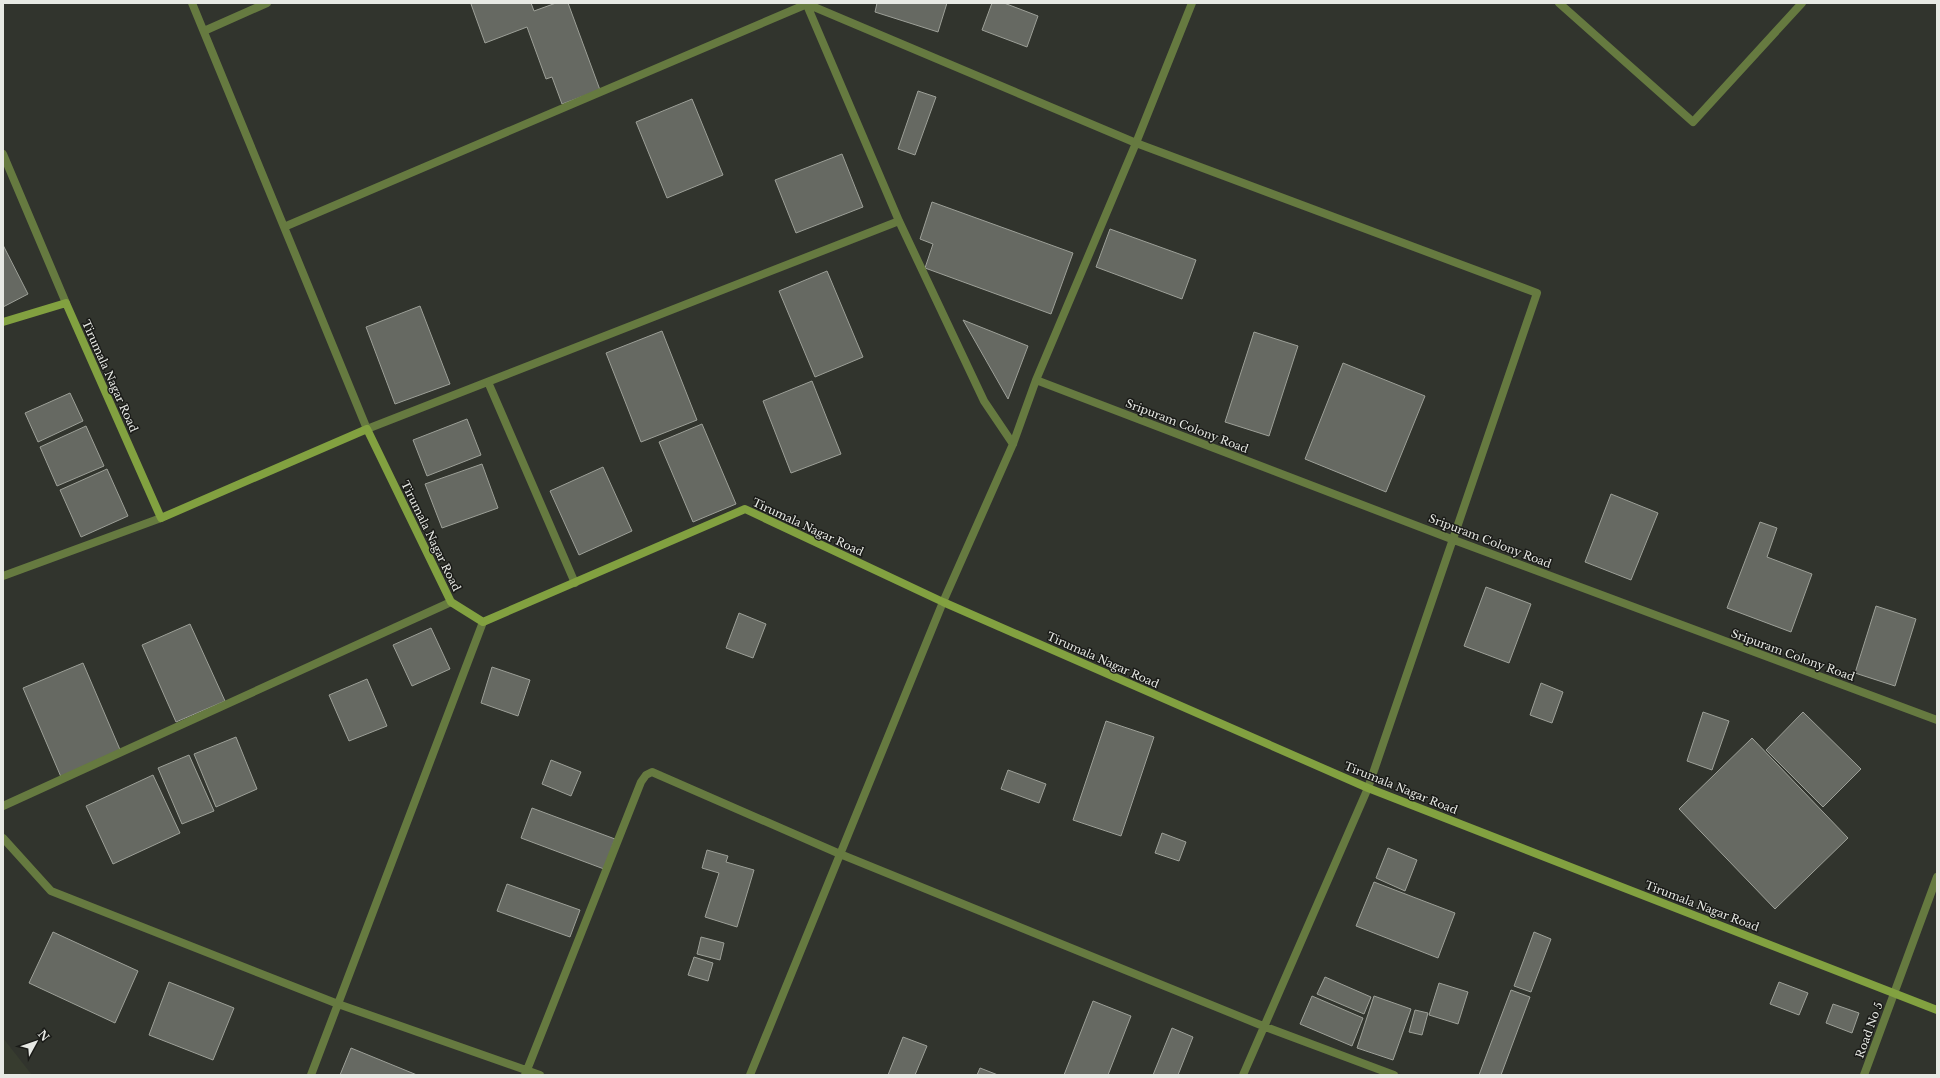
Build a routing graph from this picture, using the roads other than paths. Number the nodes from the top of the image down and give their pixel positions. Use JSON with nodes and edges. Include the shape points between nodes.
{"nodes":[{"id":1,"x":192,"y":3,"type":"edge"},
{"id":2,"x":267,"y":3,"type":"edge"},
{"id":3,"x":807,"y":3,"type":"edge"},
{"id":4,"x":1192,"y":3,"type":"edge"},
{"id":5,"x":1559,"y":3,"type":"edge"},
{"id":6,"x":1802,"y":3,"type":"edge"},
{"id":7,"x":204,"y":31,"type":"junction"},
{"id":8,"x":1136,"y":143,"type":"junction"},
{"id":9,"x":3,"y":154,"type":"edge"},
{"id":10,"x":899,"y":222,"type":"junction"},
{"id":11,"x":284,"y":227,"type":"junction"},
{"id":12,"x":66,"y":303,"type":"junction"},
{"id":13,"x":3,"y":322,"type":"edge"},
{"id":14,"x":1036,"y":380,"type":"junction"},
{"id":15,"x":488,"y":382,"type":"junction"},
{"id":16,"x":366,"y":429,"type":"junction"},
{"id":17,"x":1013,"y":444,"type":"junction"},
{"id":18,"x":161,"y":518,"type":"junction"},
{"id":19,"x":1454,"y":540,"type":"junction"},
{"id":20,"x":3,"y":576,"type":"edge"},
{"id":21,"x":575,"y":583,"type":"junction"},
{"id":22,"x":451,"y":602,"type":"junction"},
{"id":23,"x":943,"y":602,"type":"junction"},
{"id":24,"x":483,"y":622,"type":"junction"},
{"id":25,"x":1937,"y":720,"type":"edge"},
{"id":26,"x":1368,"y":788,"type":"junction"},
{"id":27,"x":3,"y":806,"type":"edge"},
{"id":28,"x":3,"y":838,"type":"edge"},
{"id":29,"x":840,"y":854,"type":"junction"},
{"id":30,"x":1937,"y":877,"type":"edge"},
{"id":31,"x":1894,"y":993,"type":"junction"},
{"id":32,"x":338,"y":1004,"type":"junction"},
{"id":33,"x":1937,"y":1010,"type":"edge"},
{"id":34,"x":1263,"y":1026,"type":"junction"},
{"id":35,"x":526,"y":1072,"type":"edge"},
{"id":36,"x":311,"y":1075,"type":"edge"},
{"id":37,"x":540,"y":1075,"type":"edge"},
{"id":38,"x":750,"y":1075,"type":"edge"},
{"id":39,"x":1243,"y":1075,"type":"edge"},
{"id":40,"x":1394,"y":1075,"type":"edge"},
{"id":41,"x":1864,"y":1075,"type":"edge"}],
"edges":[{"from":1,"to":7,"type":"street"},
{"from":2,"to":7,"type":"street"},
{"from":3,"to":8,"type":"street"},
{"from":3,"to":10,"type":"street"},
{"from":3,"to":11,"type":"street"},
{"from":4,"to":8,"type":"street"},
{"from":5,"to":6,"type":"street","via":[[1693,122]]},
{"from":7,"to":11,"type":"street"},
{"from":8,"to":14,"type":"street"},
{"from":8,"to":19,"type":"street","via":[[1537,293]]},
{"from":9,"to":12,"type":"street"},
{"from":10,"to":15,"type":"street"},
{"from":10,"to":17,"type":"street","via":[[984,401]]},
{"from":11,"to":16,"type":"street"},
{"from":12,"to":13,"type":"street"},
{"from":12,"to":18,"type":"street","name":"Tirumala Nagar Road"},
{"from":14,"to":17,"type":"street"},
{"from":14,"to":19,"type":"street","name":"Sripuram Colony Road"},
{"from":15,"to":16,"type":"street"},
{"from":15,"to":21,"type":"street"},
{"from":16,"to":18,"type":"street"},
{"from":16,"to":22,"type":"street","name":"Tirumala Nagar Road"},
{"from":17,"to":23,"type":"street"},
{"from":18,"to":20,"type":"street"},
{"from":19,"to":25,"type":"street","name":"Sripuram Colony Road"},
{"from":19,"to":26,"type":"street"},
{"from":21,"to":23,"type":"street","name":"Tirumala Nagar Road","via":[[745,509]]},
{"from":21,"to":24,"type":"street","name":"Tirumala Nagar Road"},
{"from":22,"to":24,"type":"street","name":"Tirumala Nagar Road"},
{"from":22,"to":27,"type":"street"},
{"from":23,"to":26,"type":"street","name":"Tirumala Nagar Road"},
{"from":23,"to":29,"type":"street"},
{"from":24,"to":32,"type":"street"},
{"from":26,"to":31,"type":"street","name":"Tirumala Nagar Road"},
{"from":26,"to":34,"type":"street"},
{"from":28,"to":32,"type":"street","via":[[51,891]]},
{"from":29,"to":34,"type":"street"},
{"from":29,"to":35,"type":"street","via":[[655,773],[646,775],[638,789]]},
{"from":29,"to":38,"type":"street"},
{"from":30,"to":31,"type":"street"},
{"from":31,"to":33,"type":"street","name":"Tirumala Nagar Road"},
{"from":31,"to":41,"type":"street","name":"Road No 5"},
{"from":32,"to":35,"type":"street"},
{"from":32,"to":36,"type":"street"},
{"from":34,"to":39,"type":"street"},
{"from":34,"to":40,"type":"street"},
{"from":35,"to":37,"type":"street"}]}
